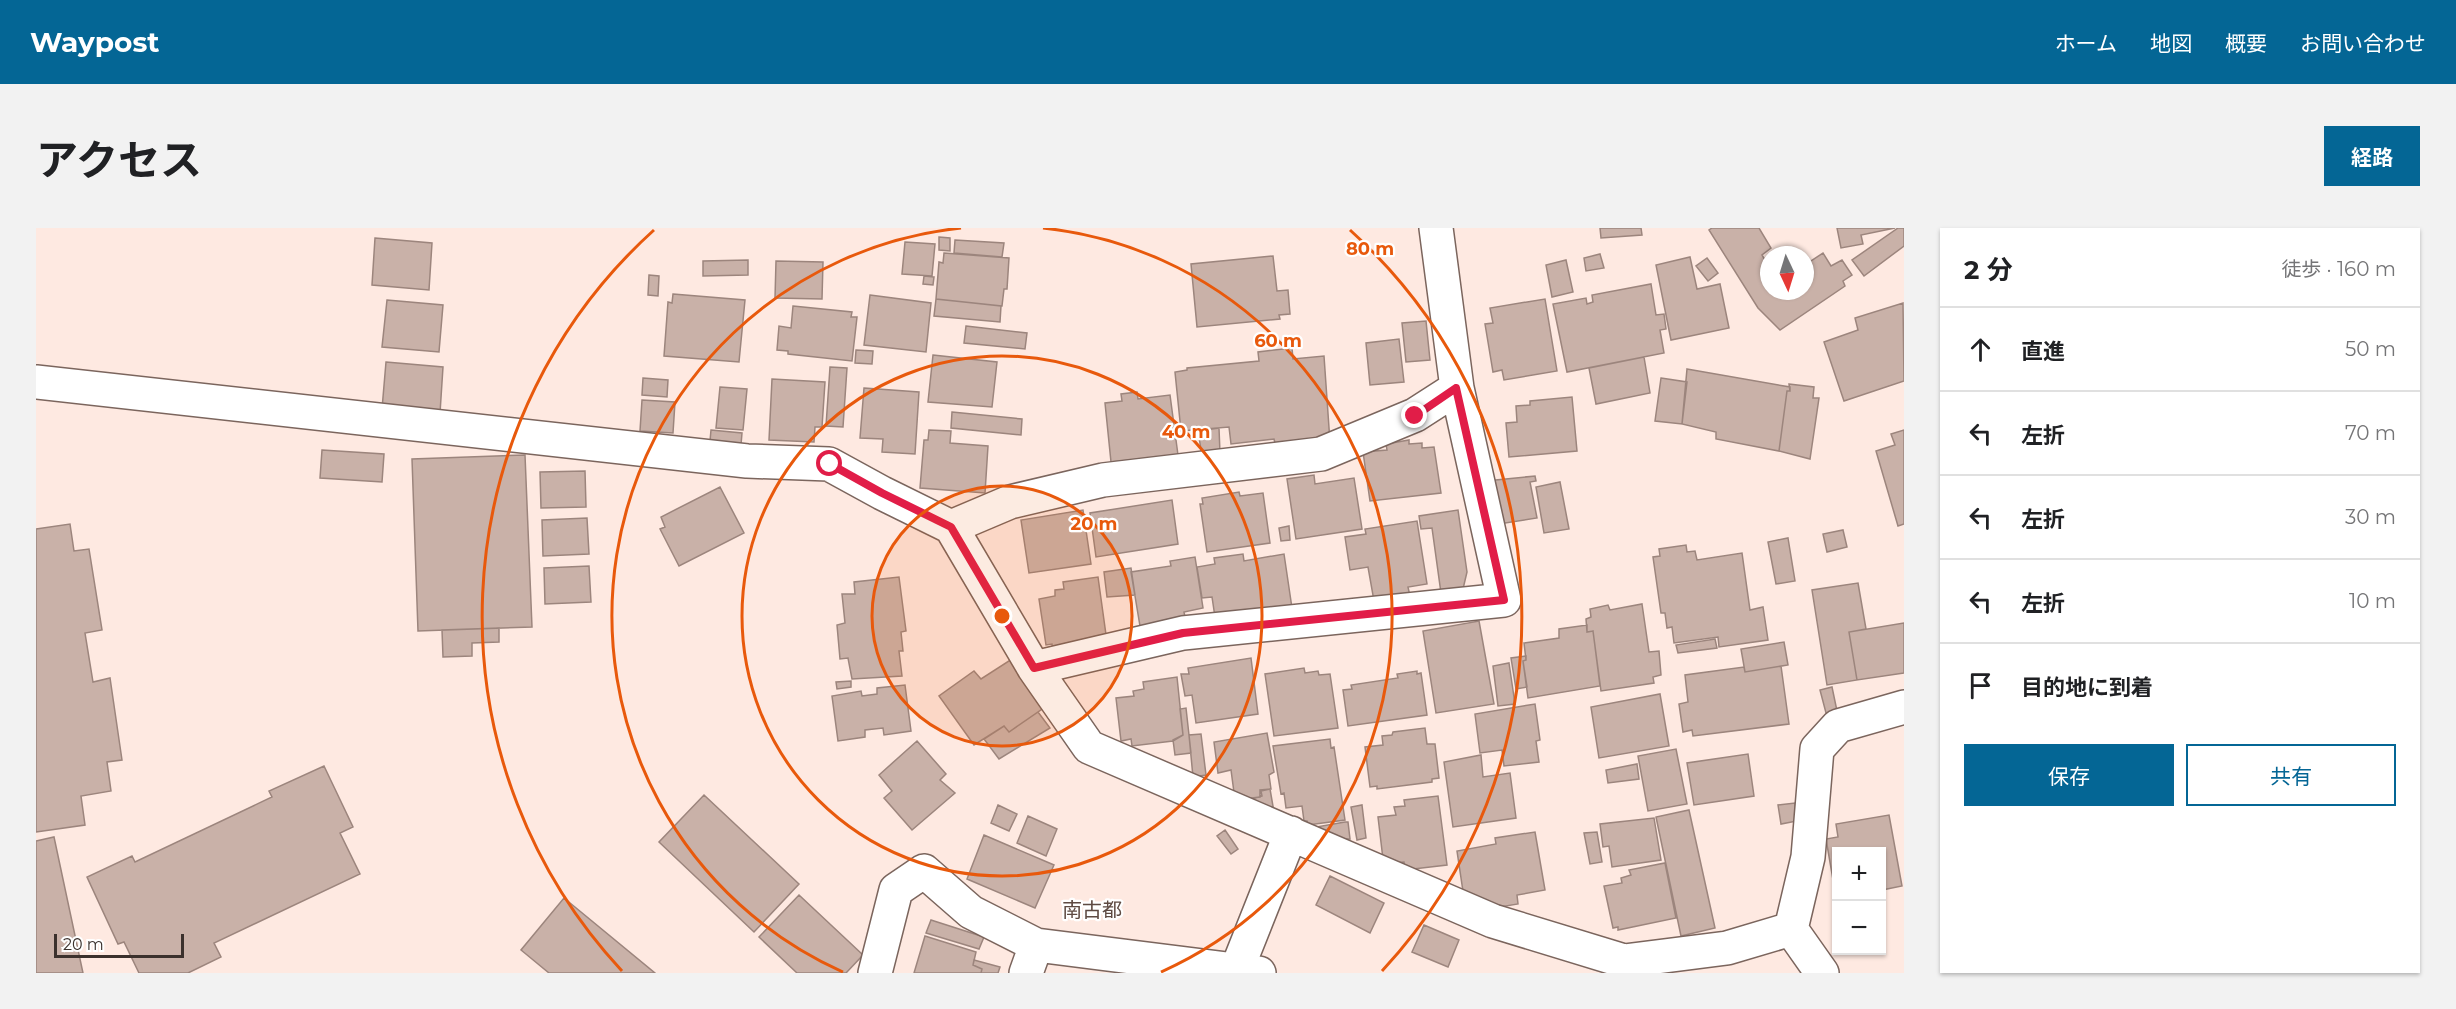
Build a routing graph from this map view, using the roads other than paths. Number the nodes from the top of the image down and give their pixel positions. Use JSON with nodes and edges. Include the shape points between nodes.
{"nodes":[{"id":1,"x":1436,"y":228,"type":"edge"},
{"id":2,"x":36,"y":382,"type":"edge"},
{"id":3,"x":1456,"y":388,"type":"junction"},
{"id":4,"x":951,"y":527,"type":"junction"},
{"id":5,"x":1034,"y":668,"type":"junction"},
{"id":6,"x":1904,"y":707,"type":"edge"},
{"id":7,"x":1291,"y":833,"type":"junction"},
{"id":8,"x":1791,"y":929,"type":"junction"},
{"id":9,"x":1031,"y":959,"type":"edge"},
{"id":10,"x":1248,"y":971,"type":"edge"},
{"id":11,"x":875,"y":973,"type":"edge"},
{"id":12,"x":1822,"y":973,"type":"edge"}],
"edges":[{"from":1,"to":3,"type":"street"},
{"from":2,"to":4,"type":"street","via":[[747,462],[830,464]]},
{"from":3,"to":4,"type":"street","via":[[1415,416],[1321,454],[1103,480],[1010,502]]},
{"from":3,"to":5,"type":"street","via":[[1504,600],[1183,633]]},
{"from":4,"to":5,"type":"street"},
{"from":5,"to":7,"type":"street","via":[[1089,747]]},
{"from":6,"to":8,"type":"street","via":[[1838,726],[1817,749],[1808,857]]},
{"from":7,"to":8,"type":"street","via":[[1493,921],[1624,961],[1727,948]]},
{"from":7,"to":10,"type":"street"},
{"from":8,"to":12,"type":"street"},
{"from":9,"to":10,"type":"street"},
{"from":9,"to":11,"type":"street","via":[[924,872],[896,890]]}]}
